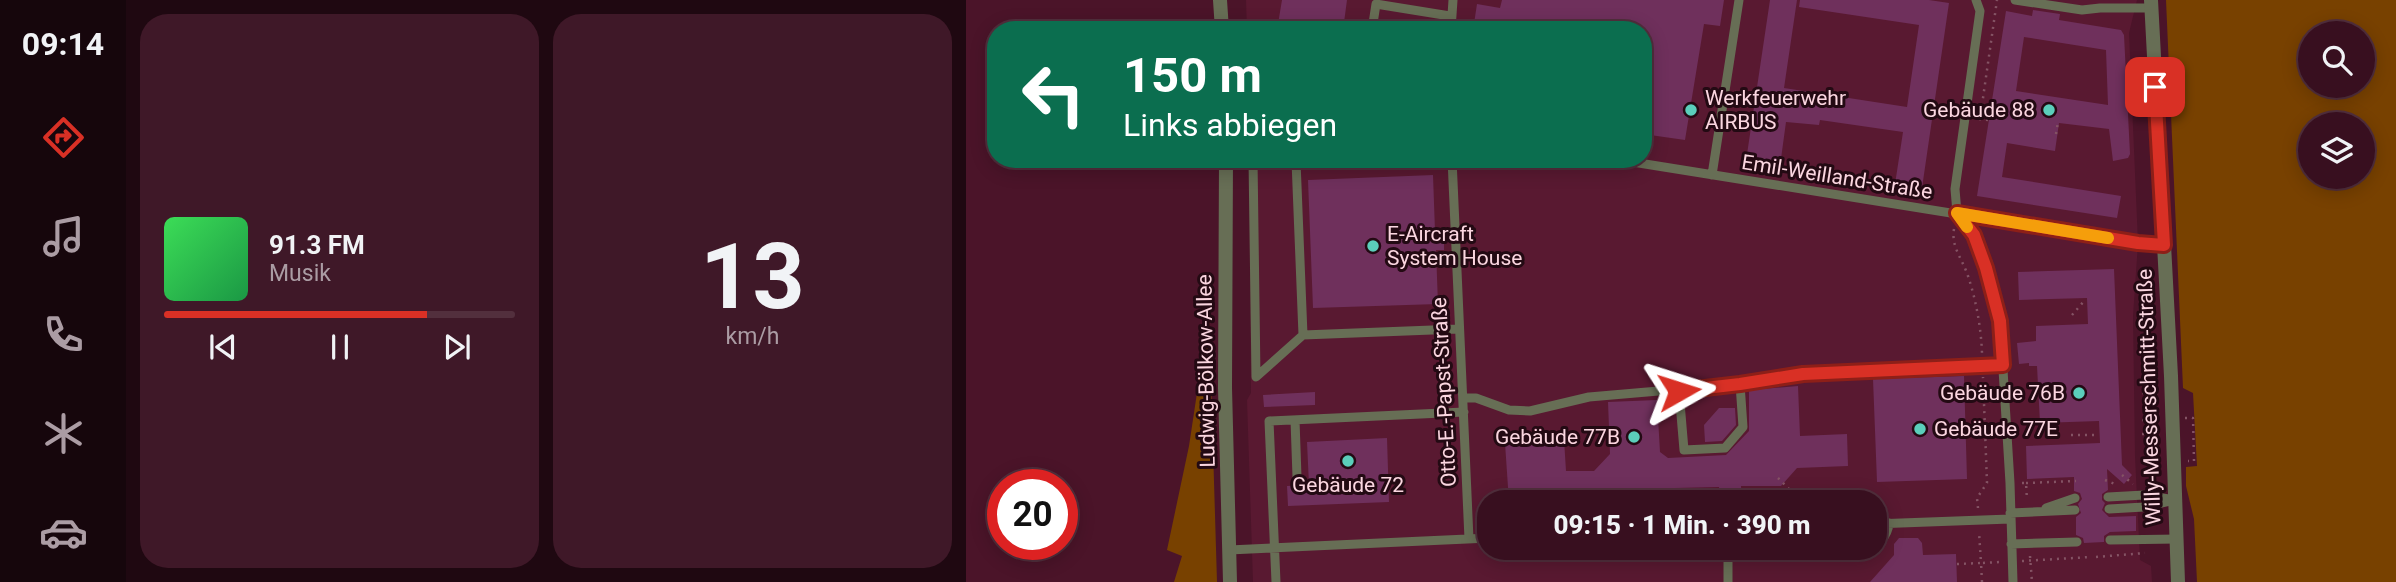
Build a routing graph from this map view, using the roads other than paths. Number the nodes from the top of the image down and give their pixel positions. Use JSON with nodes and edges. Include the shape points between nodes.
{"nodes":[{"id":1,"x":1220,"y":0,"type":"edge"},
{"id":2,"x":1453,"y":0,"type":"edge"},
{"id":3,"x":1739,"y":0,"type":"edge"},
{"id":4,"x":1976,"y":0,"type":"edge"},
{"id":5,"x":2015,"y":0,"type":"edge"},
{"id":6,"x":2151,"y":4,"type":"edge"},
{"id":7,"x":1450,"y":16,"type":"junction"},
{"id":8,"x":1221,"y":21,"type":"edge"},
{"id":9,"x":1373,"y":21,"type":"edge"},
{"id":10,"x":1450,"y":21,"type":"edge"},
{"id":11,"x":1652,"y":165,"type":"edge"},
{"id":12,"x":1226,"y":168,"type":"edge"},
{"id":13,"x":1253,"y":168,"type":"edge"},
{"id":14,"x":1295,"y":168,"type":"edge"},
{"id":15,"x":1452,"y":168,"type":"edge"},
{"id":16,"x":1712,"y":175,"type":"junction"},
{"id":17,"x":1957,"y":213,"type":"junction"},
{"id":18,"x":2164,"y":245,"type":"junction"},
{"id":19,"x":1458,"y":330,"type":"junction"},
{"id":20,"x":1303,"y":335,"type":"junction"},
{"id":21,"x":2003,"y":365,"type":"junction"},
{"id":22,"x":1740,"y":384,"type":"junction"},
{"id":23,"x":1679,"y":391,"type":"junction"},
{"id":24,"x":1463,"y":398,"type":"junction"},
{"id":25,"x":1464,"y":412,"type":"junction"},
{"id":26,"x":1295,"y":420,"type":"junction"},
{"id":27,"x":1297,"y":477,"type":"dead end"},
{"id":28,"x":2108,"y":497,"type":"dead end"},
{"id":29,"x":2075,"y":498,"type":"dead end"},
{"id":30,"x":2175,"y":500,"type":"junction"},
{"id":31,"x":2109,"y":509,"type":"dead end"},
{"id":32,"x":2075,"y":510,"type":"dead end"},
{"id":33,"x":2035,"y":512,"type":"junction"},
{"id":34,"x":2010,"y":516,"type":"junction"},
{"id":35,"x":1889,"y":523,"type":"joint"},
{"id":36,"x":1887,"y":533,"type":"edge"},
{"id":37,"x":1469,"y":539,"type":"junction"},
{"id":38,"x":1477,"y":539,"type":"edge"},
{"id":39,"x":2176,"y":539,"type":"junction"},
{"id":40,"x":2110,"y":540,"type":"dead end"},
{"id":41,"x":2077,"y":542,"type":"dead end"},
{"id":42,"x":2011,"y":544,"type":"junction"},
{"id":43,"x":1275,"y":548,"type":"junction"},
{"id":44,"x":1229,"y":550,"type":"junction"},
{"id":45,"x":1728,"y":560,"type":"edge"},
{"id":46,"x":1230,"y":582,"type":"edge"},
{"id":47,"x":1276,"y":582,"type":"edge"},
{"id":48,"x":1728,"y":582,"type":"edge"},
{"id":49,"x":2013,"y":582,"type":"edge"},
{"id":50,"x":2178,"y":582,"type":"edge"}],
"edges":[{"from":1,"to":8,"type":"street"},
{"from":2,"to":7,"type":"lane"},
{"from":3,"to":16,"type":"lane"},
{"from":4,"to":17,"type":"lane","via":[[1980,11],[1955,189]]},
{"from":5,"to":6,"type":"lane","via":[[2082,10]]},
{"from":6,"to":18,"type":"street","name":"Willy-Messerschmitt-Straße"},
{"from":7,"to":9,"type":"lane","via":[[1376,4]]},
{"from":7,"to":10,"type":"lane"},
{"from":11,"to":16,"type":"lane","name":"Emil-Weilland-Straße"},
{"from":12,"to":44,"type":"street","name":"Ludwig-Bölkow-Allee"},
{"from":13,"to":20,"type":"lane","via":[[1256,377]]},
{"from":14,"to":20,"type":"lane"},
{"from":15,"to":19,"type":"lane","name":"Otto-E.-Papst-Straße"},
{"from":16,"to":17,"type":"lane","name":"Emil-Weilland-Straße"},
{"from":17,"to":18,"type":"lane","name":"Emil-Weilland-Straße"},
{"from":17,"to":21,"type":"lane","via":[[1974,235],[1986,268],[2000,321]]},
{"from":18,"to":30,"type":"street","name":"Willy-Messerschmitt-Straße"},
{"from":19,"to":20,"type":"lane"},
{"from":19,"to":24,"type":"lane","name":"Otto-E.-Papst-Straße"},
{"from":21,"to":22,"type":"lane","via":[[1803,374]]},
{"from":21,"to":34,"type":"lane"},
{"from":22,"to":23,"type":"lane"},
{"from":22,"to":23,"type":"lane","via":[[1742,427],[1725,448],[1684,450]]},
{"from":23,"to":24,"type":"lane","via":[[1589,397],[1521,411]]},
{"from":24,"to":25,"type":"lane","name":"Otto-E.-Papst-Straße"},
{"from":25,"to":26,"type":"lane"},
{"from":25,"to":37,"type":"lane","name":"Otto-E.-Papst-Straße"},
{"from":26,"to":27,"type":"lane"},
{"from":26,"to":43,"type":"lane","via":[[1269,421]]},
{"from":28,"to":30,"type":"lane","via":[[2144,495]]},
{"from":29,"to":33,"type":"lane"},
{"from":30,"to":31,"type":"lane"},
{"from":30,"to":39,"type":"street","name":"Willy-Messerschmitt-Straße"},
{"from":32,"to":33,"type":"lane"},
{"from":33,"to":34,"type":"lane"},
{"from":34,"to":35,"type":"lane"},
{"from":34,"to":42,"type":"lane"},
{"from":35,"to":36,"type":"lane"},
{"from":37,"to":38,"type":"lane"},
{"from":37,"to":43,"type":"lane"},
{"from":39,"to":40,"type":"lane"},
{"from":39,"to":50,"type":"street","name":"Willy-Messerschmitt-Straße"},
{"from":41,"to":42,"type":"lane"},
{"from":42,"to":49,"type":"lane"},
{"from":43,"to":44,"type":"lane"},
{"from":43,"to":47,"type":"lane"},
{"from":44,"to":46,"type":"street","name":"Ludwig-Bölkow-Allee"},
{"from":45,"to":48,"type":"lane"}]}
